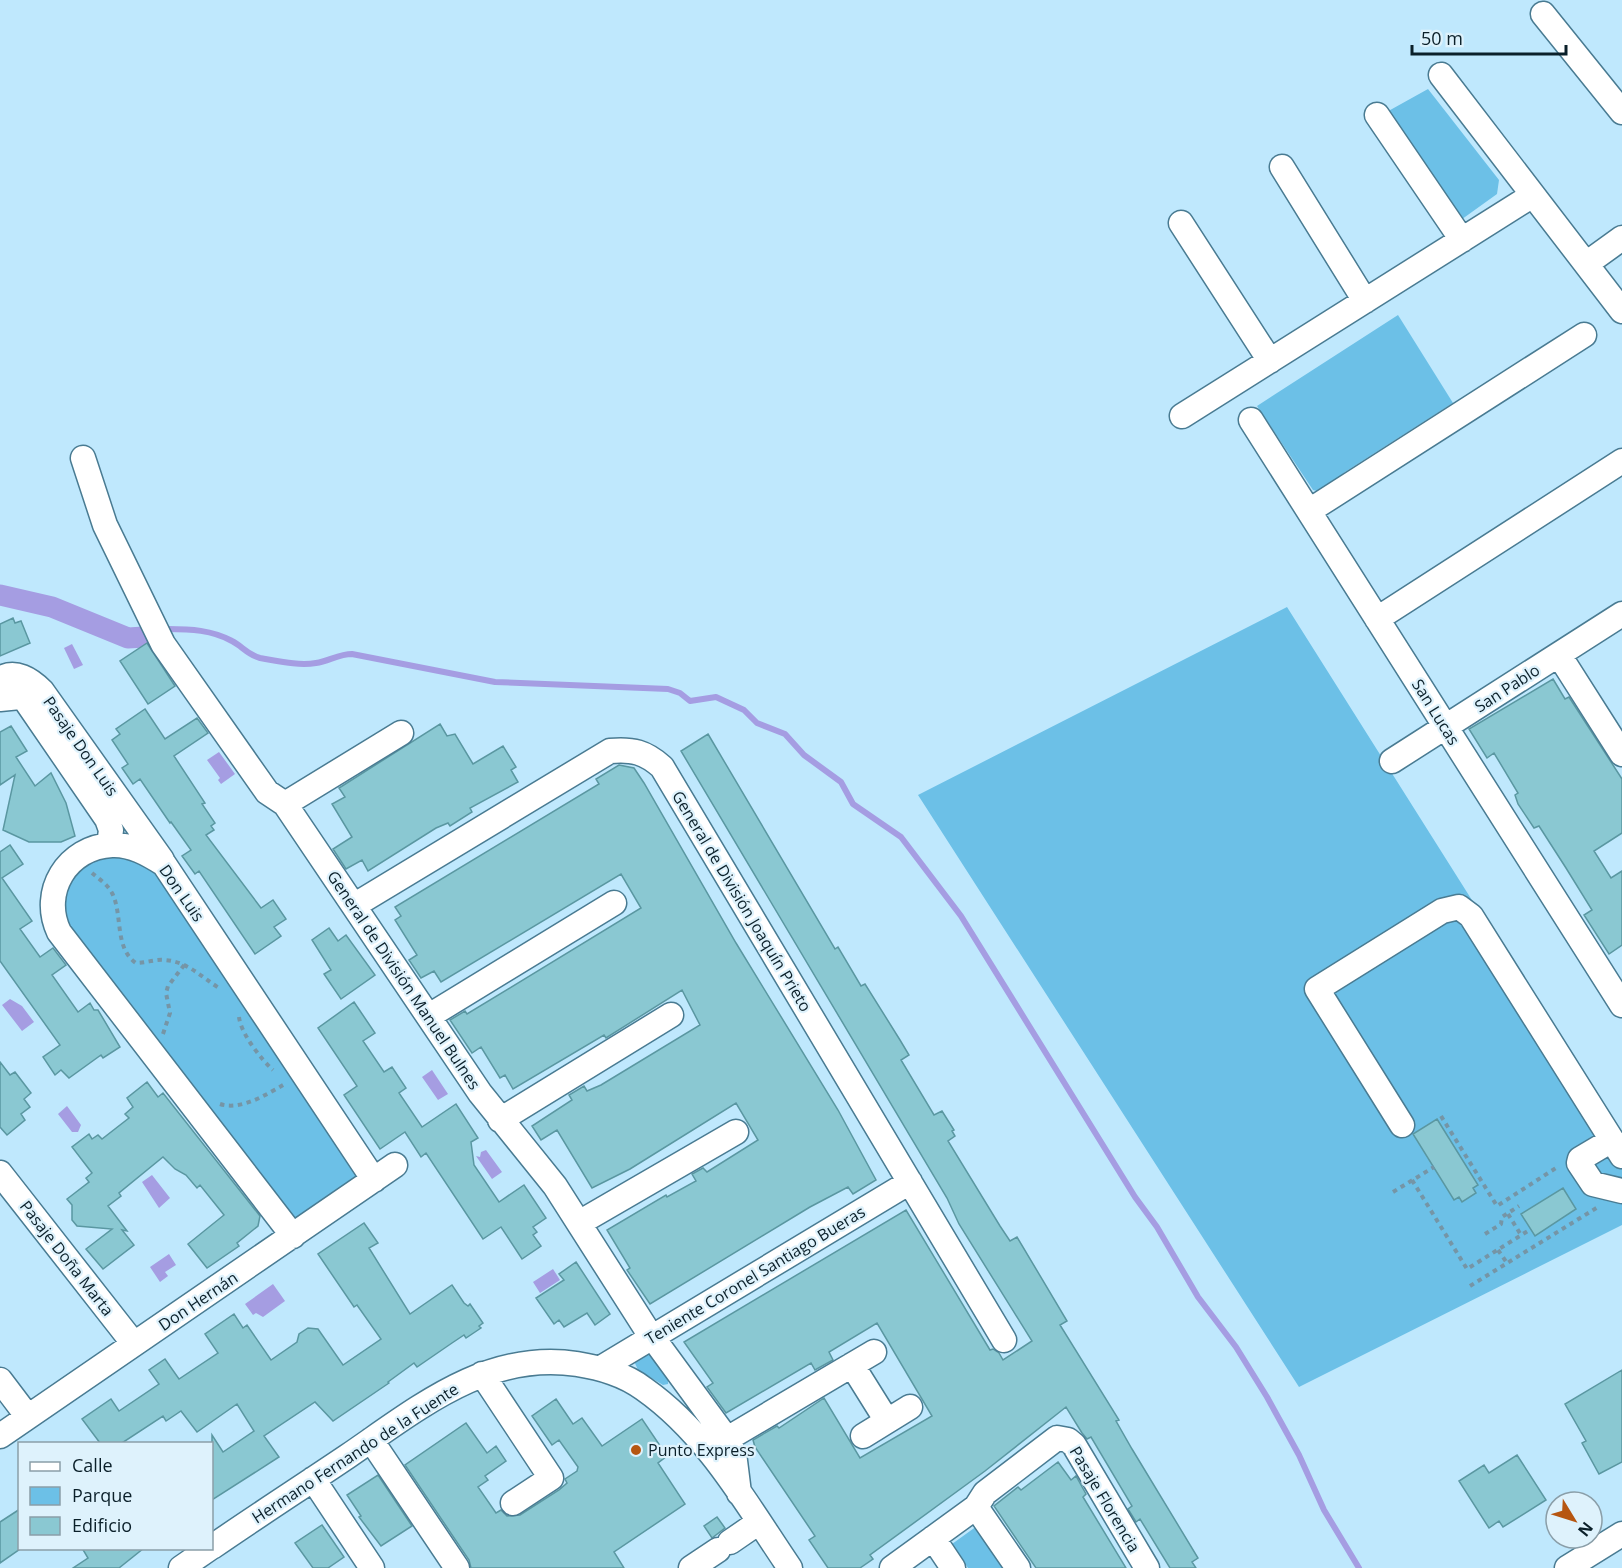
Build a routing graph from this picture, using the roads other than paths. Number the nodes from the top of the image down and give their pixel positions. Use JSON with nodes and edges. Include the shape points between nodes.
{"nodes":[{"id":1,"x":1543,"y":14,"type":"dead end"},
{"id":2,"x":1441,"y":75,"type":"dead end"},
{"id":3,"x":1622,"y":112,"type":"edge"},
{"id":4,"x":1377,"y":115,"type":"dead end"},
{"id":5,"x":1282,"y":168,"type":"dead end"},
{"id":6,"x":1533,"y":195,"type":"junction"},
{"id":7,"x":1181,"y":223,"type":"dead end"},
{"id":8,"x":1622,"y":238,"type":"edge"},
{"id":9,"x":1462,"y":240,"type":"junction"},
{"id":10,"x":1586,"y":264,"type":"junction"},
{"id":11,"x":1365,"y":301,"type":"junction"},
{"id":12,"x":1622,"y":311,"type":"edge"},
{"id":13,"x":1584,"y":335,"type":"dead end"},
{"id":14,"x":1270,"y":361,"type":"junction"},
{"id":15,"x":1182,"y":416,"type":"dead end"},
{"id":16,"x":1251,"y":420,"type":"dead end"},
{"id":17,"x":83,"y":458,"type":"dead end"},
{"id":18,"x":1622,"y":461,"type":"edge"},
{"id":19,"x":1309,"y":511,"type":"junction"},
{"id":20,"x":1622,"y":614,"type":"edge"},
{"id":21,"x":1377,"y":619,"type":"junction"},
{"id":22,"x":1559,"y":655,"type":"junction"},
{"id":23,"x":0,"y":679,"type":"edge"},
{"id":24,"x":0,"y":699,"type":"edge"},
{"id":25,"x":1446,"y":727,"type":"junction"},
{"id":26,"x":401,"y":733,"type":"dead end"},
{"id":27,"x":1622,"y":754,"type":"edge"},
{"id":28,"x":1392,"y":761,"type":"dead end"},
{"id":29,"x":285,"y":804,"type":"junction"},
{"id":30,"x":99,"y":806,"type":"junction"},
{"id":31,"x":127,"y":811,"type":"junction"},
{"id":32,"x":109,"y":846,"type":"junction"},
{"id":33,"x":164,"y":864,"type":"junction"},
{"id":34,"x":614,"y":903,"type":"dead end"},
{"id":35,"x":355,"y":905,"type":"junction"},
{"id":36,"x":1620,"y":996,"type":"edge"},
{"id":37,"x":671,"y":1015,"type":"dead end"},
{"id":38,"x":429,"y":1016,"type":"junction"},
{"id":39,"x":500,"y":1119,"type":"junction"},
{"id":40,"x":1402,"y":1125,"type":"dead end"},
{"id":41,"x":736,"y":1132,"type":"dead end"},
{"id":42,"x":1617,"y":1148,"type":"edge"},
{"id":43,"x":395,"y":1165,"type":"dead end"},
{"id":44,"x":0,"y":1173,"type":"edge"},
{"id":45,"x":374,"y":1180,"type":"junction"},
{"id":46,"x":910,"y":1182,"type":"junction"},
{"id":47,"x":1622,"y":1191,"type":"edge"},
{"id":48,"x":579,"y":1223,"type":"junction"},
{"id":49,"x":292,"y":1236,"type":"junction"},
{"id":50,"x":652,"y":1336,"type":"junction"},
{"id":51,"x":1004,"y":1341,"type":"dead end"},
{"id":52,"x":134,"y":1344,"type":"junction"},
{"id":53,"x":874,"y":1352,"type":"dead end"},
{"id":54,"x":852,"y":1365,"type":"junction"},
{"id":55,"x":600,"y":1368,"type":"junction"},
{"id":56,"x":482,"y":1374,"type":"junction"},
{"id":57,"x":0,"y":1380,"type":"edge"},
{"id":58,"x":910,"y":1407,"type":"dead end"},
{"id":59,"x":28,"y":1417,"type":"junction"},
{"id":60,"x":887,"y":1421,"type":"junction"},
{"id":61,"x":0,"y":1436,"type":"edge"},
{"id":62,"x":863,"y":1436,"type":"dead end"},
{"id":63,"x":727,"y":1439,"type":"junction"},
{"id":64,"x":371,"y":1440,"type":"junction"},
{"id":65,"x":313,"y":1479,"type":"junction"},
{"id":66,"x":739,"y":1493,"type":"junction"},
{"id":67,"x":513,"y":1503,"type":"dead end"},
{"id":68,"x":976,"y":1507,"type":"junction"},
{"id":69,"x":759,"y":1522,"type":"junction"},
{"id":70,"x":1622,"y":1534,"type":"edge"},
{"id":71,"x":933,"y":1539,"type":"junction"},
{"id":72,"x":213,"y":1547,"type":"edge"},
{"id":73,"x":208,"y":1550,"type":"edge"},
{"id":74,"x":181,"y":1568,"type":"edge"},
{"id":75,"x":372,"y":1568,"type":"edge"},
{"id":76,"x":457,"y":1568,"type":"edge"},
{"id":77,"x":691,"y":1568,"type":"edge"},
{"id":78,"x":790,"y":1568,"type":"edge"},
{"id":79,"x":892,"y":1568,"type":"edge"},
{"id":80,"x":952,"y":1568,"type":"edge"},
{"id":81,"x":1018,"y":1568,"type":"edge"},
{"id":82,"x":1147,"y":1568,"type":"edge"},
{"id":83,"x":1567,"y":1568,"type":"edge"}],
"edges":[{"from":1,"to":3,"type":"street"},
{"from":2,"to":6,"type":"street"},
{"from":4,"to":9,"type":"street"},
{"from":5,"to":11,"type":"street"},
{"from":6,"to":9,"type":"street"},
{"from":6,"to":10,"type":"street"},
{"from":7,"to":14,"type":"street"},
{"from":8,"to":10,"type":"street"},
{"from":9,"to":11,"type":"street"},
{"from":10,"to":12,"type":"street"},
{"from":11,"to":14,"type":"street"},
{"from":13,"to":19,"type":"street"},
{"from":14,"to":15,"type":"street"},
{"from":16,"to":19,"type":"street","name":"San Lucas"},
{"from":17,"to":29,"type":"street","name":"General de División Manuel Bulnes","via":[[105,525],[163,644],[267,792]]},
{"from":18,"to":21,"type":"street"},
{"from":19,"to":21,"type":"street","name":"San Lucas"},
{"from":20,"to":22,"type":"street","name":"San Pablo"},
{"from":21,"to":25,"type":"street","name":"San Lucas"},
{"from":22,"to":25,"type":"street","name":"San Pablo"},
{"from":22,"to":27,"type":"street"},
{"from":23,"to":31,"type":"street","name":"Pasaje Don Luis","via":[[24,677],[42,691]]},
{"from":24,"to":30,"type":"street","name":"Pasaje Don Luis","via":[[20,697],[26,701]]},
{"from":25,"to":28,"type":"street","name":"San Pablo"},
{"from":25,"to":36,"type":"street","name":"San Lucas"},
{"from":26,"to":29,"type":"street"},
{"from":29,"to":35,"type":"street","name":"General de División Manuel Bulnes"},
{"from":30,"to":31,"type":"street","name":"Pasaje Don Luis"},
{"from":30,"to":32,"type":"street","name":"Pasaje Don Luis","via":[[111,830]]},
{"from":31,"to":33,"type":"street","name":"Pasaje Don Luis"},
{"from":32,"to":33,"type":"street","name":"Don Luis","via":[[132,847]]},
{"from":32,"to":49,"type":"street","name":"Don Luis","via":[[80,856],[57,878],[51,910],[59,932]]},
{"from":33,"to":45,"type":"street","name":"Don Luis"},
{"from":34,"to":38,"type":"street"},
{"from":35,"to":38,"type":"street","name":"General de División Manuel Bulnes"},
{"from":35,"to":46,"type":"street","name":"General de División Joaquín Prieto","via":[[610,751],[632,749],[648,755],[662,767]]},
{"from":37,"to":39,"type":"street"},
{"from":38,"to":39,"type":"street","name":"General de División Manuel Bulnes"},
{"from":39,"to":48,"type":"street","name":"General de División Manuel Bulnes","via":[[531,1154]]},
{"from":40,"to":42,"type":"street","via":[[1317,989],[1442,911],[1459,907],[1471,916]]},
{"from":41,"to":48,"type":"street"},
{"from":42,"to":47,"type":"street","via":[[1580,1159],[1579,1163],[1593,1184]]},
{"from":43,"to":45,"type":"street","name":"Don Hernán"},
{"from":44,"to":52,"type":"street","name":"Pasaje Doña Marta"},
{"from":45,"to":49,"type":"street","name":"Don Hernán"},
{"from":46,"to":50,"type":"street","name":"Teniente Coronel Santiago Bueras"},
{"from":46,"to":51,"type":"street","name":"General de División Joaquín Prieto"},
{"from":48,"to":50,"type":"street","name":"General de División Manuel Bulnes"},
{"from":49,"to":52,"type":"street","name":"Don Hernán"},
{"from":50,"to":55,"type":"street","name":"Teniente Coronel Santiago Bueras"},
{"from":50,"to":63,"type":"street","name":"General de División Manuel Bulnes"},
{"from":52,"to":59,"type":"street","name":"Don Hernán"},
{"from":53,"to":54,"type":"street"},
{"from":54,"to":60,"type":"street"},
{"from":54,"to":63,"type":"street"},
{"from":55,"to":56,"type":"street","name":"Hermano Fernando de la Fuente","via":[[547,1361],[501,1367]]},
{"from":55,"to":66,"type":"street","name":"Hermano Fernando de la Fuente","via":[[644,1389],[671,1411],[700,1440]]},
{"from":56,"to":64,"type":"street","name":"Hermano Fernando de la Fuente","via":[[440,1394]]},
{"from":56,"to":67,"type":"street","via":[[551,1478]]},
{"from":57,"to":59,"type":"street"},
{"from":58,"to":60,"type":"street"},
{"from":59,"to":61,"type":"street","name":"Don Hernán"},
{"from":60,"to":62,"type":"street"},
{"from":63,"to":66,"type":"street","name":"General de División Manuel Bulnes","via":[[734,1453]]},
{"from":64,"to":65,"type":"street","name":"Hermano Fernando de la Fuente"},
{"from":64,"to":76,"type":"street"},
{"from":65,"to":72,"type":"street","name":"Hermano Fernando de la Fuente"},
{"from":65,"to":75,"type":"street"},
{"from":66,"to":69,"type":"street","name":"Hermano Fernando de la Fuente"},
{"from":68,"to":71,"type":"street","name":"Pasaje Florencia"},
{"from":68,"to":81,"type":"street"},
{"from":68,"to":82,"type":"street","name":"Pasaje Florencia","via":[[985,1493],[1057,1438],[1068,1440]]},
{"from":69,"to":77,"type":"street"},
{"from":69,"to":78,"type":"street","name":"Hermano Fernando de la Fuente"},
{"from":70,"to":83,"type":"street"},
{"from":71,"to":79,"type":"street","name":"Pasaje Florencia"},
{"from":71,"to":80,"type":"street"},
{"from":73,"to":74,"type":"street","name":"Hermano Fernando de la Fuente"}]}
